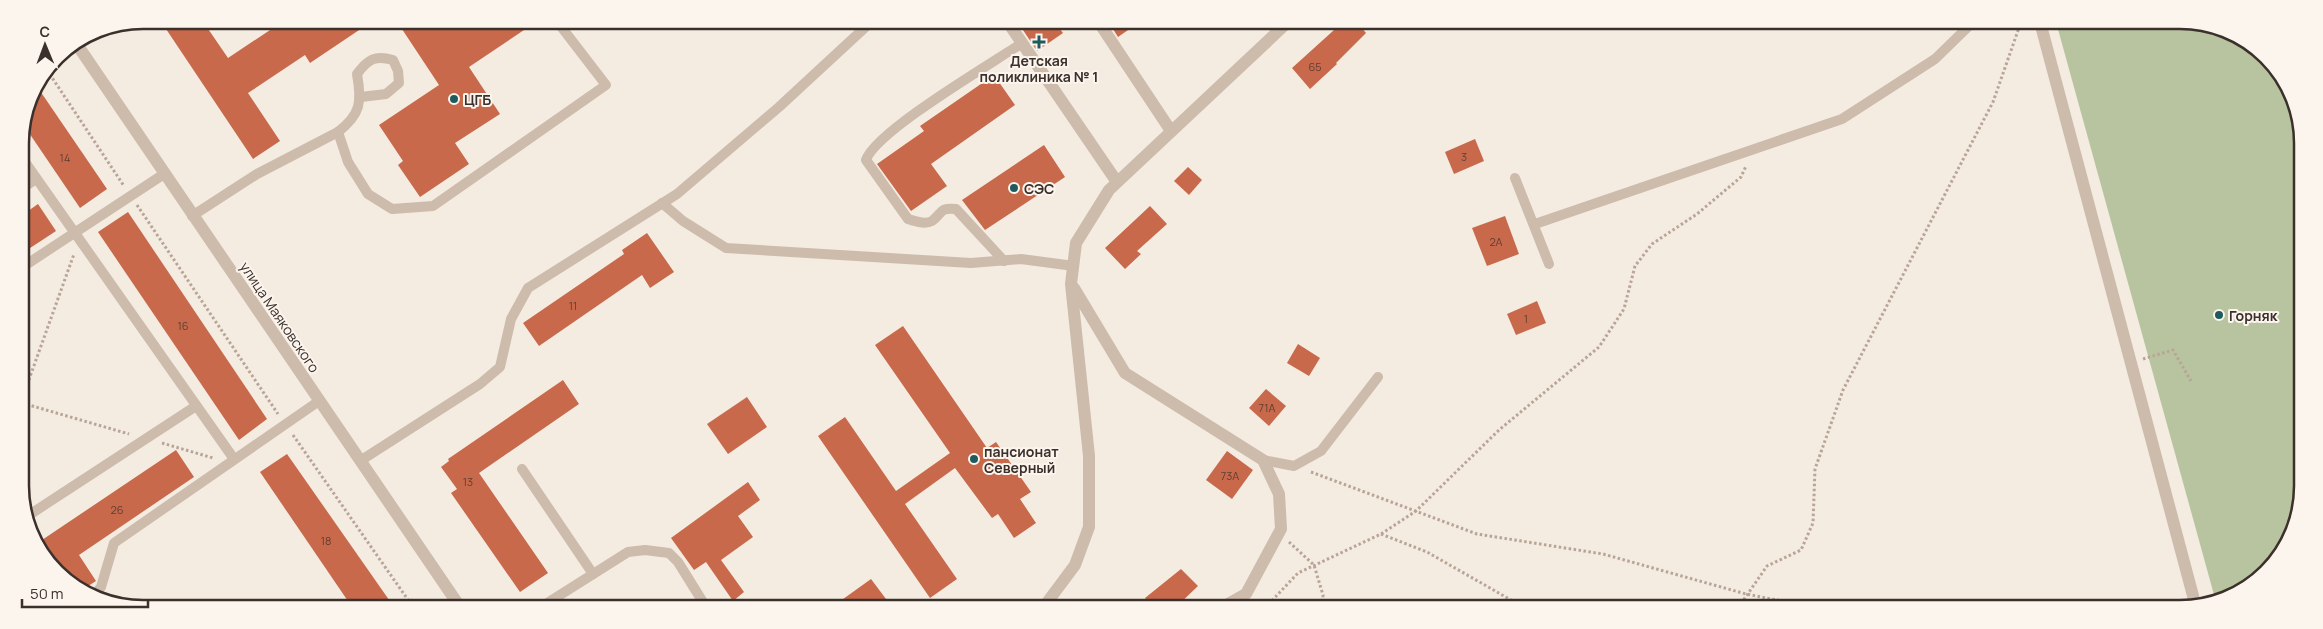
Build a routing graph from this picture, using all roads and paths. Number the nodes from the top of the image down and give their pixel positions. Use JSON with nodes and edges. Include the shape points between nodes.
{"nodes":[{"id":1,"x":563,"y":29,"type":"edge"},
{"id":2,"x":863,"y":29,"type":"edge"},
{"id":3,"x":1013,"y":29,"type":"edge"},
{"id":4,"x":1103,"y":29,"type":"edge"},
{"id":5,"x":1280,"y":29,"type":"edge"},
{"id":6,"x":1966,"y":29,"type":"edge"},
{"id":7,"x":2019,"y":29,"type":"edge"},
{"id":8,"x":2042,"y":29,"type":"edge"},
{"id":9,"x":1022,"y":43,"type":"junction"},
{"id":10,"x":79,"y":48,"type":"edge"},
{"id":11,"x":51,"y":75,"type":"edge"},
{"id":12,"x":362,"y":97,"type":"junction"},
{"id":13,"x":338,"y":132,"type":"junction"},
{"id":14,"x":1171,"y":132,"type":"junction"},
{"id":15,"x":1754,"y":149,"type":"junction"},
{"id":16,"x":29,"y":168,"type":"edge"},
{"id":17,"x":164,"y":174,"type":"junction"},
{"id":18,"x":1515,"y":178,"type":"dead end"},
{"id":19,"x":36,"y":179,"type":"junction"},
{"id":20,"x":1117,"y":182,"type":"junction"},
{"id":21,"x":29,"y":184,"type":"edge"},
{"id":22,"x":131,"y":196,"type":"junction"},
{"id":23,"x":662,"y":203,"type":"junction"},
{"id":24,"x":192,"y":216,"type":"junction"},
{"id":25,"x":1535,"y":224,"type":"junction"},
{"id":26,"x":77,"y":236,"type":"junction"},
{"id":27,"x":1004,"y":260,"type":"junction"},
{"id":28,"x":29,"y":263,"type":"edge"},
{"id":29,"x":1549,"y":264,"type":"dead end"},
{"id":30,"x":1074,"y":266,"type":"junction"},
{"id":31,"x":1071,"y":284,"type":"junction"},
{"id":32,"x":2132,"y":362,"type":"junction"},
{"id":33,"x":1378,"y":377,"type":"dead end"},
{"id":34,"x":29,"y":378,"type":"edge"},
{"id":35,"x":2191,"y":381,"type":"dead end"},
{"id":36,"x":319,"y":400,"type":"junction"},
{"id":37,"x":196,"y":406,"type":"junction"},
{"id":38,"x":285,"y":424,"type":"junction"},
{"id":39,"x":234,"y":459,"type":"junction"},
{"id":40,"x":1262,"y":460,"type":"junction"},
{"id":41,"x":360,"y":461,"type":"junction"},
{"id":42,"x":1294,"y":466,"type":"junction"},
{"id":43,"x":522,"y":469,"type":"dead end"},
{"id":44,"x":1416,"y":511,"type":"junction"},
{"id":45,"x":32,"y":513,"type":"edge"},
{"id":46,"x":1281,"y":529,"type":"junction"},
{"id":47,"x":1381,"y":534,"type":"junction"},
{"id":48,"x":1314,"y":565,"type":"junction"},
{"id":49,"x":593,"y":574,"type":"junction"},
{"id":50,"x":98,"y":591,"type":"edge"},
{"id":51,"x":1746,"y":594,"type":"junction"},
{"id":52,"x":2194,"y":599,"type":"edge"},
{"id":53,"x":408,"y":600,"type":"edge"},
{"id":54,"x":455,"y":600,"type":"edge"},
{"id":55,"x":552,"y":600,"type":"edge"},
{"id":56,"x":702,"y":600,"type":"edge"},
{"id":57,"x":1049,"y":600,"type":"edge"},
{"id":58,"x":1235,"y":600,"type":"edge"},
{"id":59,"x":1273,"y":600,"type":"edge"},
{"id":60,"x":1323,"y":600,"type":"edge"},
{"id":61,"x":1511,"y":600,"type":"edge"},
{"id":62,"x":1743,"y":600,"type":"edge"},
{"id":63,"x":1777,"y":600,"type":"edge"}],
"edges":[{"from":1,"to":13,"type":"lane","via":[[606,85],[433,206],[392,209],[368,194],[348,162]]},
{"from":2,"to":23,"type":"lane","via":[[779,107],[677,194]]},
{"from":3,"to":9,"type":"street"},
{"from":4,"to":14,"type":"street"},
{"from":5,"to":14,"type":"street"},
{"from":6,"to":15,"type":"lane","via":[[1935,59],[1842,119]]},
{"from":7,"to":51,"type":"path","via":[[1994,102],[1843,390],[1815,469],[1813,524],[1801,550],[1767,566]]},
{"from":8,"to":32,"type":"street"},
{"from":9,"to":20,"type":"street"},
{"from":9,"to":27,"type":"lane","via":[[890,131],[869,152],[866,160],[908,219],[932,221],[940,211],[956,209]]},
{"from":10,"to":17,"type":"street","name":"улица Маяковского"},
{"from":11,"to":22,"type":"path"},
{"from":12,"to":12,"type":"lane","via":[[357,74],[366,62],[381,56],[393,60],[399,83],[386,94]]},
{"from":12,"to":13,"type":"lane","via":[[354,120]]},
{"from":13,"to":24,"type":"lane","via":[[257,174]]},
{"from":14,"to":20,"type":"street"},
{"from":15,"to":25,"type":"lane"},
{"from":15,"to":44,"type":"path","via":[[1741,177],[1697,214],[1652,244],[1635,266],[1624,309],[1600,347],[1500,430]]},
{"from":16,"to":19,"type":"lane"},
{"from":17,"to":22,"type":"lane"},
{"from":17,"to":24,"type":"street","name":"улица Маяковского"},
{"from":18,"to":25,"type":"lane"},
{"from":19,"to":21,"type":"lane"},
{"from":19,"to":26,"type":"lane"},
{"from":20,"to":30,"type":"street","via":[[1108,190],[1076,243]]},
{"from":22,"to":26,"type":"lane"},
{"from":22,"to":38,"type":"path"},
{"from":23,"to":27,"type":"lane","via":[[726,248],[971,263]]},
{"from":23,"to":41,"type":"lane","via":[[528,288],[510,319],[500,367],[480,384]]},
{"from":24,"to":36,"type":"street","name":"улица Маяковского"},
{"from":25,"to":29,"type":"lane"},
{"from":26,"to":28,"type":"lane"},
{"from":26,"to":34,"type":"path"},
{"from":26,"to":37,"type":"lane"},
{"from":27,"to":30,"type":"lane"},
{"from":30,"to":31,"type":"street"},
{"from":31,"to":40,"type":"street","via":[[1125,373]]},
{"from":31,"to":57,"type":"street","via":[[1089,456],[1089,527],[1074,565]]},
{"from":32,"to":35,"type":"path","via":[[2173,350]]},
{"from":32,"to":52,"type":"street"},
{"from":33,"to":42,"type":"lane","via":[[1321,451]]},
{"from":36,"to":38,"type":"lane"},
{"from":36,"to":41,"type":"street","name":"улица Маяковского"},
{"from":37,"to":39,"type":"lane"},
{"from":37,"to":45,"type":"lane"},
{"from":38,"to":39,"type":"lane"},
{"from":38,"to":53,"type":"path"},
{"from":39,"to":50,"type":"lane","via":[[114,543]]},
{"from":40,"to":42,"type":"lane"},
{"from":40,"to":46,"type":"street","via":[[1279,494]]},
{"from":41,"to":54,"type":"street","name":"улица Маяковского"},
{"from":42,"to":44,"type":"path"},
{"from":43,"to":49,"type":"lane"},
{"from":44,"to":47,"type":"path"},
{"from":44,"to":51,"type":"path","via":[[1477,534],[1603,554]]},
{"from":46,"to":48,"type":"path","via":[[1291,547]]},
{"from":46,"to":58,"type":"street","via":[[1246,594]]},
{"from":47,"to":48,"type":"path"},
{"from":47,"to":61,"type":"path","via":[[1427,552]]},
{"from":48,"to":59,"type":"path","via":[[1298,573]]},
{"from":48,"to":60,"type":"path"},
{"from":49,"to":55,"type":"lane"},
{"from":49,"to":56,"type":"lane","via":[[628,552],[669,553]]},
{"from":51,"to":62,"type":"path"},
{"from":51,"to":63,"type":"path"}]}
